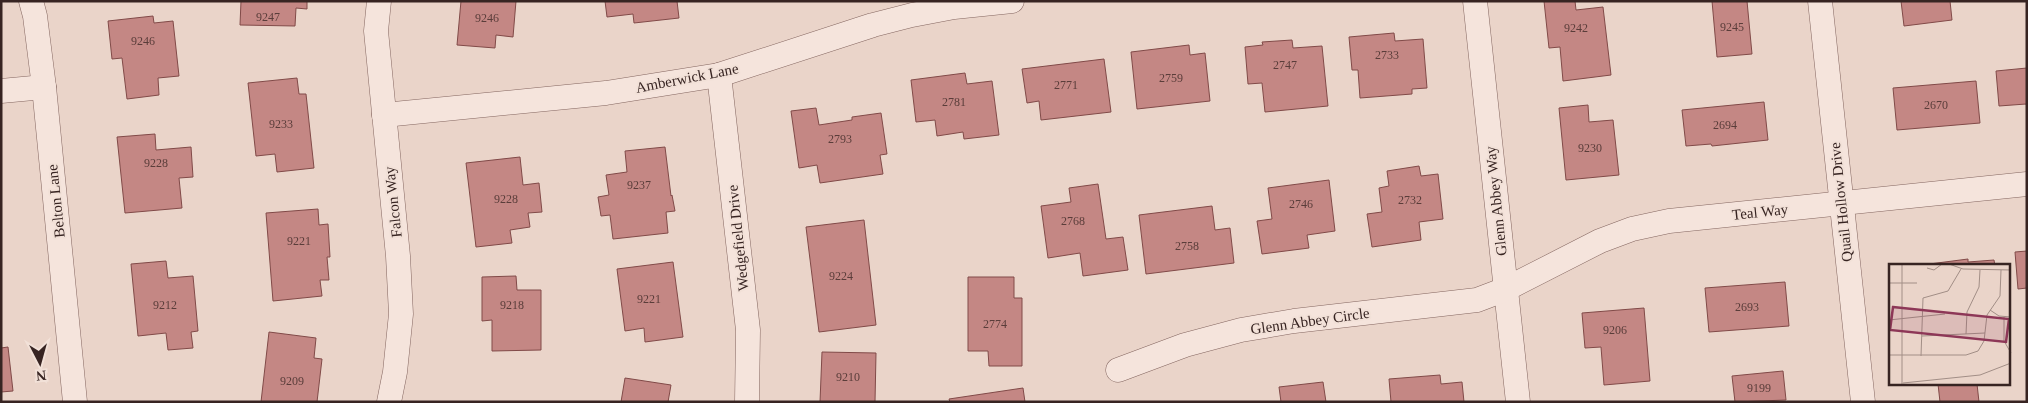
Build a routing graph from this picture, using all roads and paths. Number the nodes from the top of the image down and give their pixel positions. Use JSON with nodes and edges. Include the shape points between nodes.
{"nodes":[{"id":1,"x":31,"y":1,"type":"edge"},
{"id":2,"x":379,"y":1,"type":"edge"},
{"id":3,"x":1012,"y":1,"type":"edge"},
{"id":4,"x":1475,"y":1,"type":"edge"},
{"id":5,"x":1820,"y":1,"type":"edge"},
{"id":6,"x":719,"y":75,"type":"junction"},
{"id":7,"x":44,"y":87,"type":"junction"},
{"id":8,"x":1,"y":91,"type":"edge"},
{"id":9,"x":384,"y":115,"type":"junction"},
{"id":10,"x":2027,"y":184,"type":"edge"},
{"id":11,"x":1841,"y":204,"type":"junction"},
{"id":12,"x":1506,"y":289,"type":"junction"},
{"id":13,"x":1118,"y":370,"type":"dead end"},
{"id":14,"x":76,"y":402,"type":"edge"},
{"id":15,"x":389,"y":402,"type":"edge"},
{"id":16,"x":747,"y":402,"type":"edge"},
{"id":17,"x":1518,"y":402,"type":"edge"},
{"id":18,"x":1863,"y":402,"type":"edge"}],
"edges":[{"from":1,"to":7,"type":"street","name":"Belton Lane"},
{"from":2,"to":9,"type":"street","name":"Falcon Way","via":[[376,31]]},
{"from":3,"to":6,"type":"street","name":"Amberwick Lane","via":[[912,15]]},
{"from":4,"to":12,"type":"street","name":"Glenn Abbey Way"},
{"from":5,"to":11,"type":"street","name":"Quail Hollow Drive"},
{"from":6,"to":9,"type":"street","name":"Amberwick Lane","via":[[606,93]]},
{"from":6,"to":16,"type":"street","name":"Wedgefield Drive","via":[[748,330]]},
{"from":7,"to":8,"type":"street"},
{"from":7,"to":14,"type":"street","name":"Belton Lane"},
{"from":9,"to":15,"type":"street","name":"Falcon Way","via":[[401,314]]},
{"from":10,"to":11,"type":"street","name":"Teal Way"},
{"from":11,"to":12,"type":"street","name":"Teal Way","via":[[1669,221],[1632,229],[1600,241]]},
{"from":11,"to":18,"type":"street","name":"Quail Hollow Drive"},
{"from":12,"to":13,"type":"street","name":"Glenn Abbey Circle","via":[[1477,300],[1241,330],[1185,345]]},
{"from":12,"to":17,"type":"street","name":"Glenn Abbey Way"}]}
